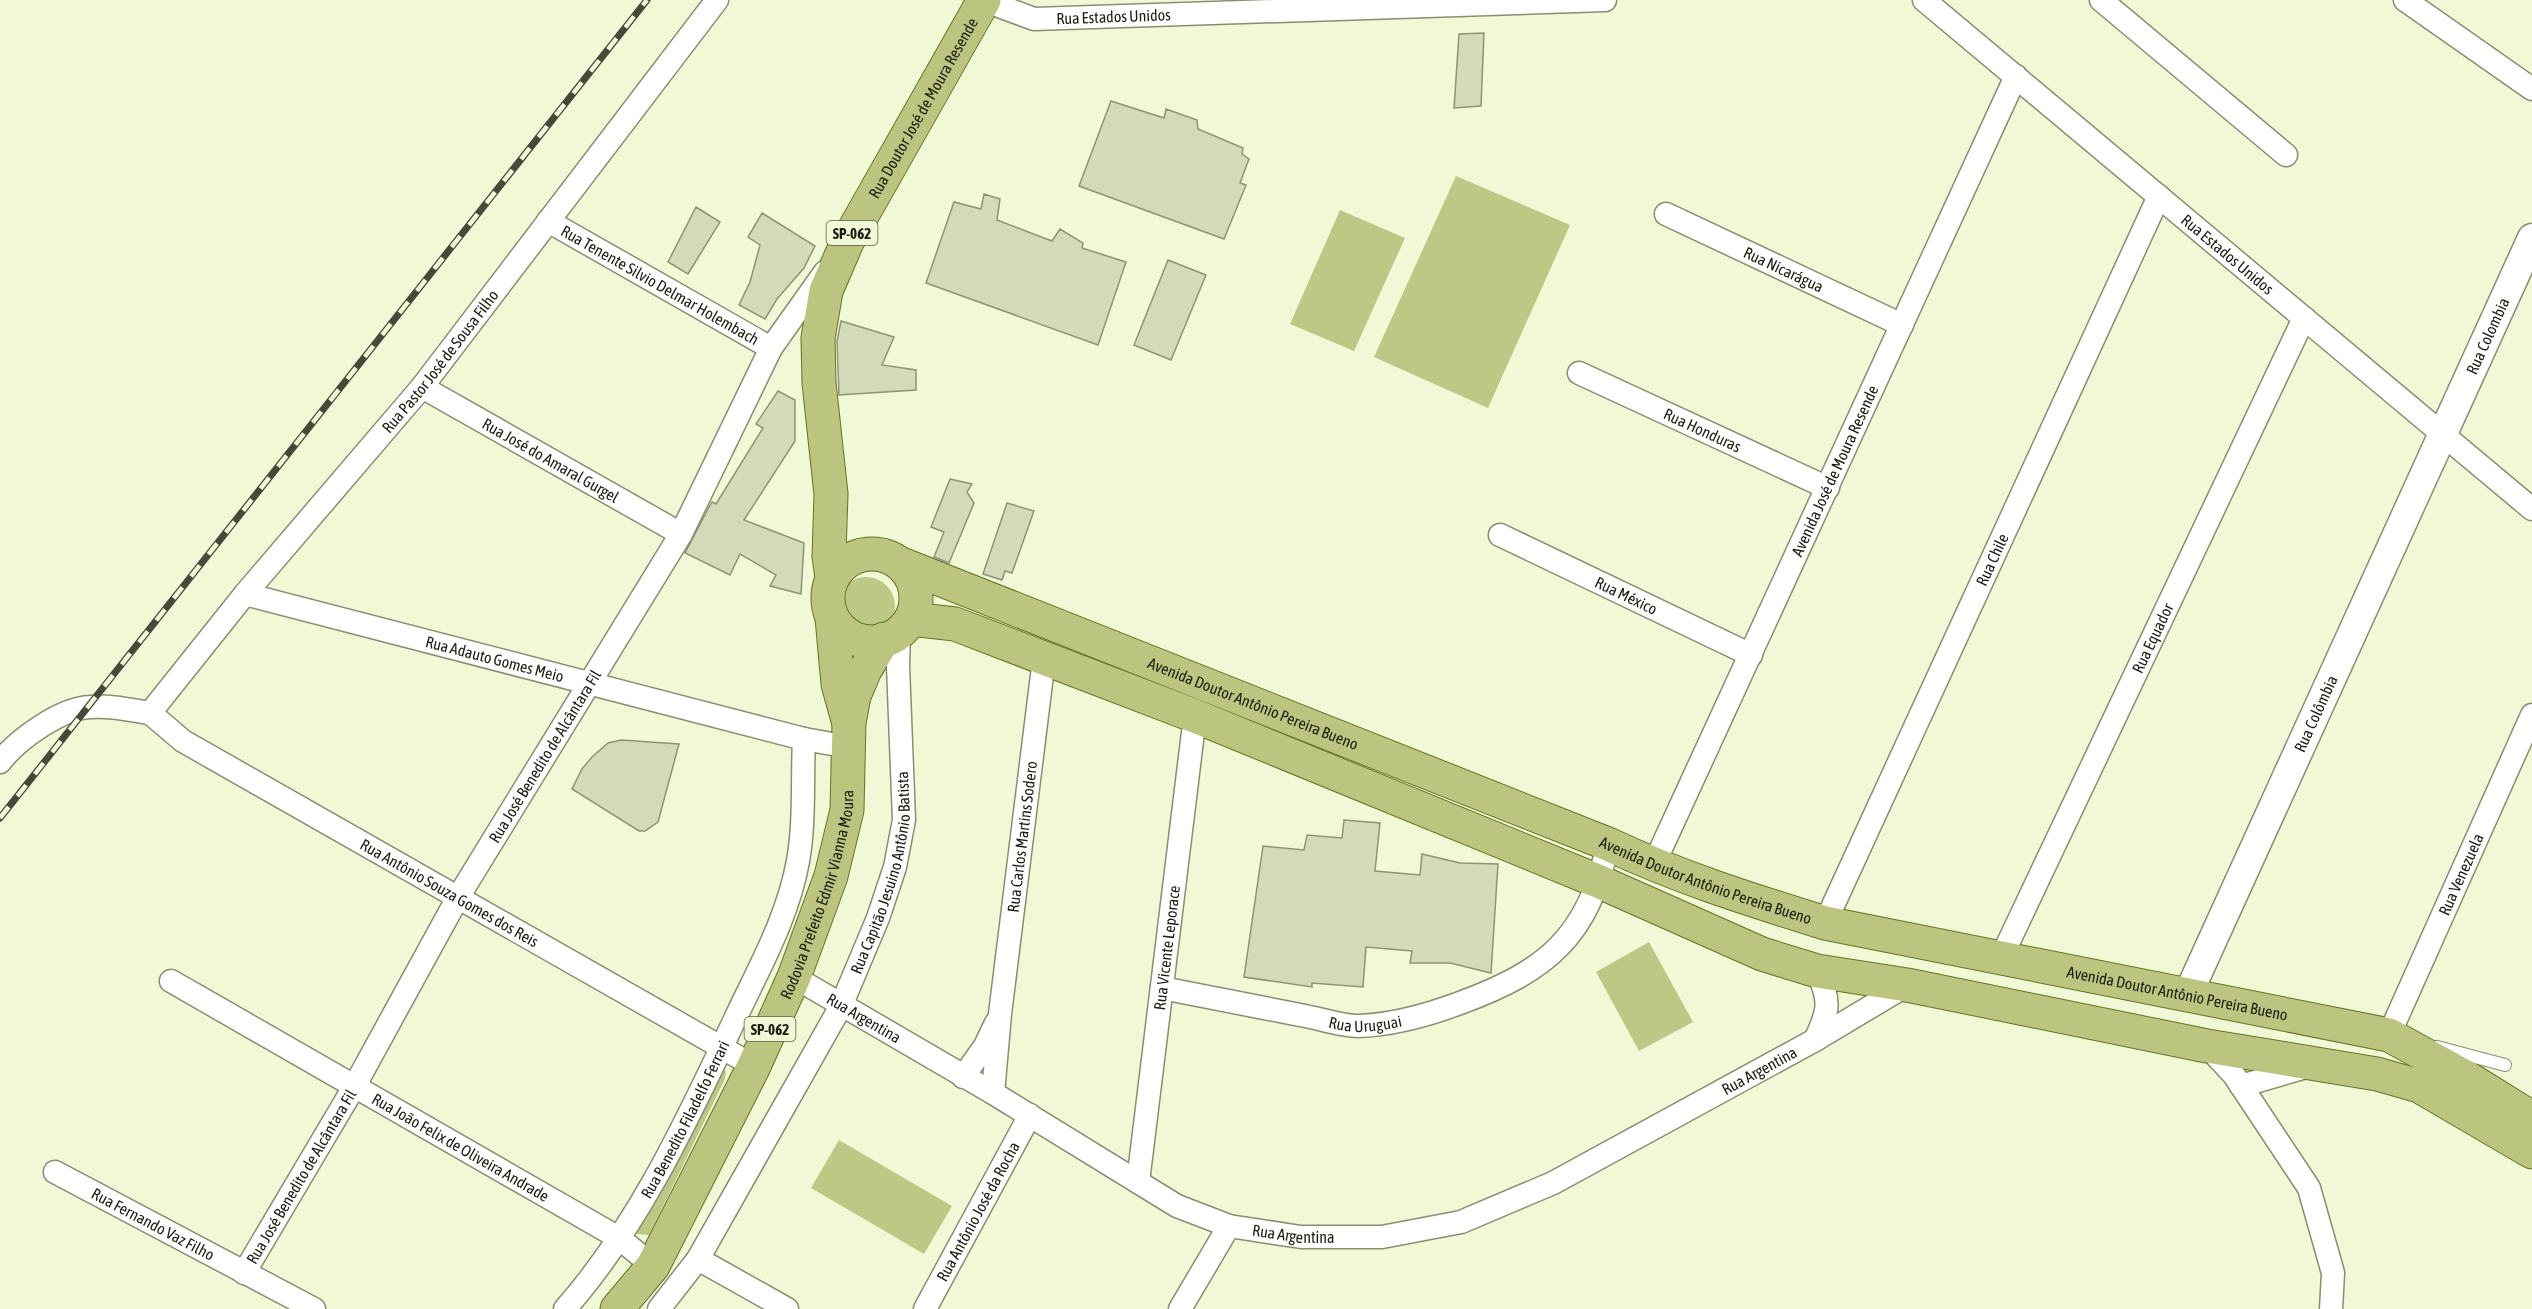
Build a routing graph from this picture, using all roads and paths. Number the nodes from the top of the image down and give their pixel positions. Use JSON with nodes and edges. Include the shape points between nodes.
{"nodes":[{"id":1,"x":717,"y":0,"type":"edge"},
{"id":2,"x":984,"y":0,"type":"edge"},
{"id":3,"x":1605,"y":0,"type":"edge"},
{"id":4,"x":2101,"y":0,"type":"edge"},
{"id":5,"x":2405,"y":0,"type":"edge"},
{"id":6,"x":1931,"y":2,"type":"edge"},
{"id":7,"x":2016,"y":76,"type":"junction"},
{"id":8,"x":2532,"y":89,"type":"edge"},
{"id":9,"x":2286,"y":155,"type":"dead end"},
{"id":10,"x":2159,"y":196,"type":"junction"},
{"id":11,"x":1666,"y":214,"type":"dead end"},
{"id":12,"x":548,"y":221,"type":"junction"},
{"id":13,"x":2532,"y":238,"type":"edge"},
{"id":14,"x":847,"y":242,"type":"junction"},
{"id":15,"x":2304,"y":318,"type":"junction"},
{"id":16,"x":1902,"y":325,"type":"junction"},
{"id":17,"x":771,"y":348,"type":"junction"},
{"id":18,"x":1579,"y":373,"type":"dead end"},
{"id":19,"x":422,"y":387,"type":"junction"},
{"id":20,"x":2444,"y":435,"type":"junction"},
{"id":21,"x":1828,"y":488,"type":"junction"},
{"id":22,"x":831,"y":494,"type":"junction"},
{"id":23,"x":2532,"y":509,"type":"edge"},
{"id":24,"x":681,"y":534,"type":"junction"},
{"id":25,"x":1500,"y":535,"type":"dead end"},
{"id":26,"x":885,"y":558,"type":"junction"},
{"id":27,"x":832,"y":578,"type":"junction"},
{"id":28,"x":245,"y":594,"type":"junction"},
{"id":29,"x":832,"y":618,"type":"junction"},
{"id":30,"x":898,"y":630,"type":"junction"},
{"id":31,"x":1751,"y":655,"type":"junction"},
{"id":32,"x":1044,"y":659,"type":"junction"},
{"id":33,"x":587,"y":683,"type":"junction"},
{"id":34,"x":150,"y":713,"type":"junction"},
{"id":35,"x":2532,"y":715,"type":"edge"},
{"id":36,"x":1195,"y":716,"type":"junction"},
{"id":37,"x":849,"y":735,"type":"junction"},
{"id":38,"x":804,"y":739,"type":"junction"},
{"id":39,"x":0,"y":762,"type":"edge"},
{"id":40,"x":1608,"y":844,"type":"junction"},
{"id":41,"x":1653,"y":866,"type":"junction"},
{"id":42,"x":1600,"y":882,"type":"junction"},
{"id":43,"x":457,"y":899,"type":"junction"},
{"id":44,"x":1825,"y":923,"type":"junction"},
{"id":45,"x":2001,"y":958,"type":"junction"},
{"id":46,"x":1817,"y":972,"type":"junction"},
{"id":47,"x":794,"y":977,"type":"junction"},
{"id":48,"x":171,"y":981,"type":"dead end"},
{"id":49,"x":1907,"y":985,"type":"junction"},
{"id":50,"x":1162,"y":988,"type":"junction"},
{"id":51,"x":2186,"y":994,"type":"junction"},
{"id":52,"x":841,"y":1006,"type":"junction"},
{"id":53,"x":1000,"y":1014,"type":"junction"},
{"id":54,"x":2390,"y":1035,"type":"junction"},
{"id":55,"x":1815,"y":1040,"type":"junction"},
{"id":56,"x":2186,"y":1042,"type":"junction"},
{"id":57,"x":722,"y":1048,"type":"junction"},
{"id":58,"x":2320,"y":1064,"type":"junction"},
{"id":59,"x":2505,"y":1065,"type":"dead end"},
{"id":60,"x":754,"y":1066,"type":"junction"},
{"id":61,"x":963,"y":1077,"type":"junction"},
{"id":62,"x":2241,"y":1086,"type":"junction"},
{"id":63,"x":354,"y":1088,"type":"junction"},
{"id":64,"x":993,"y":1093,"type":"junction"},
{"id":65,"x":1030,"y":1115,"type":"junction"},
{"id":66,"x":2532,"y":1118,"type":"edge"},
{"id":67,"x":2532,"y":1152,"type":"edge"},
{"id":68,"x":55,"y":1172,"type":"dead end"},
{"id":69,"x":1138,"y":1182,"type":"junction"},
{"id":70,"x":1230,"y":1226,"type":"junction"},
{"id":71,"x":619,"y":1238,"type":"junction"},
{"id":72,"x":698,"y":1259,"type":"junction"},
{"id":73,"x":653,"y":1266,"type":"junction"},
{"id":74,"x":244,"y":1273,"type":"junction"},
{"id":75,"x":315,"y":1309,"type":"edge"},
{"id":76,"x":565,"y":1309,"type":"edge"},
{"id":77,"x":617,"y":1309,"type":"edge"},
{"id":78,"x":659,"y":1309,"type":"edge"},
{"id":79,"x":787,"y":1309,"type":"edge"},
{"id":80,"x":925,"y":1309,"type":"edge"},
{"id":81,"x":1180,"y":1309,"type":"edge"},
{"id":82,"x":2331,"y":1309,"type":"edge"}],
"edges":[{"from":1,"to":12,"type":"street","name":"Rua Pastor José de Sousa Filho"},
{"from":2,"to":3,"type":"street","name":"Rua Estados Unidos","via":[[1034,19]]},
{"from":2,"to":14,"type":"main road","name":"Rua Doutor José de Moura Resende","number":"SP-062"},
{"from":4,"to":9,"type":"street"},
{"from":5,"to":8,"type":"street"},
{"from":6,"to":7,"type":"street","name":"Rua Estados Unidos"},
{"from":7,"to":10,"type":"street","name":"Rua Estados Unidos"},
{"from":7,"to":16,"type":"street","name":"Avenida José de Moura Resende"},
{"from":10,"to":15,"type":"street","name":"Rua Estados Unidos"},
{"from":10,"to":44,"type":"street","name":"Rua Chile"},
{"from":11,"to":16,"type":"street","name":"Rua Nicarágua"},
{"from":12,"to":17,"type":"street","name":"Rua Tenente Silvio Delmar Holembach"},
{"from":12,"to":19,"type":"street","name":"Rua Pastor José de Sousa Filho"},
{"from":13,"to":20,"type":"street","name":"Rua Colombia"},
{"from":14,"to":17,"type":"street","name":"Rua José Benedito de Alcântara Fil"},
{"from":14,"to":22,"type":"main road","name":"Rua Doutor José de Moura Resende","number":"SP-062","via":[[826,291],[818,338]]},
{"from":15,"to":20,"type":"street","name":"Rua Estados Unidos"},
{"from":15,"to":45,"type":"street","name":"Rua Equador"},
{"from":16,"to":21,"type":"street","name":"Avenida José de Moura Resende"},
{"from":17,"to":24,"type":"street","name":"Rua José Benedito de Alcântara Fil"},
{"from":18,"to":21,"type":"street","name":"Rua Honduras"},
{"from":19,"to":24,"type":"street","name":"Rua José do Amaral Gurgel"},
{"from":19,"to":28,"type":"street","name":"Rua Pastor José de Sousa Filho"},
{"from":20,"to":23,"type":"street","name":"Rua Estados Unidos"},
{"from":20,"to":51,"type":"street","name":"Rua Colômbia"},
{"from":21,"to":31,"type":"street","name":"Avenida José de Moura Resende"},
{"from":22,"to":26,"type":"main road","name":"Rua Doutor José de Moura Resende","number":"SP-062","via":[[852,540]]},
{"from":22,"to":27,"type":"main road","name":"Rua Doutor José de Moura Resende","number":"SP-062"},
{"from":24,"to":33,"type":"street","name":"Rua José Benedito de Alcântara Fil"},
{"from":25,"to":31,"type":"street","name":"Rua México"},
{"from":26,"to":27,"type":"main road","via":[[854,558]]},
{"from":26,"to":30,"type":"main road","number":"SP-062","via":[[912,579],[917,601]]},
{"from":26,"to":40,"type":"main road","name":"Avenida Doutor Antônio Pereira Bueno"},
{"from":27,"to":29,"type":"main road","number":"SP-062","via":[[827,595]]},
{"from":28,"to":33,"type":"street","name":"Rua Adauto Gomes Meio"},
{"from":28,"to":34,"type":"street","name":"Rua Pastor José de Sousa Filho"},
{"from":29,"to":30,"type":"main road","via":[[846,635],[868,643]]},
{"from":29,"to":37,"type":"main road","name":"Rodovia Prefeito Edmir Vianna Moura","number":"SP-062","via":[[838,684]]},
{"from":30,"to":32,"type":"main road","name":"Avenida Doutor Antônio Pereira Bueno","via":[[956,624]]},
{"from":30,"to":37,"type":"main road","name":"Rodovia Prefeito Edmir Vianna Moura","number":"SP-062","via":[[865,670],[854,696]]},
{"from":30,"to":52,"type":"street","name":"Rua Capitão Jesuino Antônio Batista","via":[[904,820],[878,918]]},
{"from":31,"to":41,"type":"street","name":"Avenida José de Moura Resende"},
{"from":32,"to":36,"type":"main road","name":"Avenida Doutor Antônio Pereira Bueno"},
{"from":32,"to":53,"type":"street","name":"Rua Carlos Martins Sodero"},
{"from":33,"to":38,"type":"street","name":"Rua Adauto Gomes Meio"},
{"from":33,"to":43,"type":"street","name":"Rua José Benedito de Alcântara Fil"},
{"from":34,"to":39,"type":"street","via":[[88,706],[38,729]]},
{"from":34,"to":43,"type":"street","name":"Rua Antônio Souza Gomes dos Reis","via":[[183,741]]},
{"from":35,"to":54,"type":"street","name":"Rua Venezuela"},
{"from":36,"to":42,"type":"main road","name":"Avenida Doutor Antônio Pereira Bueno"},
{"from":36,"to":50,"type":"street","name":"Rua Vicente Leporace"},
{"from":37,"to":38,"type":"street","name":"Rua Adauto Gomes Meio"},
{"from":37,"to":47,"type":"main road","name":"Rodovia Prefeito Edmir Vianna Moura","number":"SP-062","via":[[847,810],[831,876]]},
{"from":38,"to":57,"type":"street","name":"Rua Benedito Filadelfo Ferrari","via":[[798,860],[783,919]]},
{"from":40,"to":41,"type":"main road","name":"Avenida Doutor Antônio Pereira Bueno"},
{"from":40,"to":42,"type":"street","name":"Rua Uruguai"},
{"from":41,"to":44,"type":"main road","name":"Avenida Doutor Antônio Pereira Bueno"},
{"from":42,"to":46,"type":"main road","name":"Avenida Doutor Antônio Pereira Bueno","via":[[1762,954]]},
{"from":42,"to":50,"type":"street","name":"Rua Uruguai","via":[[1584,915],[1556,951],[1536,967],[1501,988],[1426,1016],[1357,1026]]},
{"from":43,"to":57,"type":"street","name":"Rua Antônio Souza Gomes dos Reis"},
{"from":43,"to":63,"type":"street","name":"Rua José Benedito de Alcântara Fil"},
{"from":44,"to":45,"type":"main road","name":"Avenida Doutor Antônio Pereira Bueno"},
{"from":45,"to":51,"type":"main road","name":"Avenida Doutor Antônio Pereira Bueno"},
{"from":46,"to":49,"type":"main road","name":"Avenida Doutor Antônio Pereira Bueno"},
{"from":46,"to":55,"type":"street","name":"Rua Argentina","via":[[1826,992],[1827,1014]]},
{"from":47,"to":52,"type":"street","name":"Rua Argentina"},
{"from":47,"to":60,"type":"main road","name":"Rodovia Prefeito Edmir Vianna Moura","number":"SP-062"},
{"from":48,"to":63,"type":"street","name":"Rua João Felix de Oliveira Andrade"},
{"from":49,"to":55,"type":"street","name":"Rua Argentina"},
{"from":49,"to":56,"type":"main road","name":"Avenida Doutor Antônio Pereira Bueno"},
{"from":50,"to":69,"type":"street","name":"Rua Vicente Leporace"},
{"from":51,"to":54,"type":"main road","name":"Avenida Doutor Antônio Pereira Bueno"},
{"from":51,"to":56,"type":"main road","via":[[2209,1007],[2207,1024],[2197,1038]]},
{"from":51,"to":56,"type":"main road","via":[[2154,1013]]},
{"from":52,"to":61,"type":"street","name":"Rua Argentina"},
{"from":52,"to":72,"type":"street","name":"Rua Capitão Jesuino Antônio Batista"},
{"from":53,"to":61,"type":"street","name":"Rua Carlos Martins Sodero","via":[[985,1046]]},
{"from":53,"to":64,"type":"street","name":"Rua Carlos Martins Sodero"},
{"from":54,"to":58,"type":"main road","via":[[2362,1062]]},
{"from":54,"to":59,"type":"lane"},
{"from":54,"to":66,"type":"main road","name":"Avenida Doutor Antônio Pereira Bueno"},
{"from":55,"to":70,"type":"street","name":"Rua Argentina","via":[[1553,1183],[1461,1222],[1382,1237],[1301,1237]]},
{"from":56,"to":58,"type":"main road","name":"Avenida Doutor Antônio Pereira Bueno"},
{"from":56,"to":62,"type":"street"},
{"from":57,"to":60,"type":"street","name":"Rua Antônio Souza Gomes dos Reis"},
{"from":57,"to":71,"type":"street","name":"Rua Benedito Filadelfo Ferrari","via":[[643,1202]]},
{"from":58,"to":62,"type":"street"},
{"from":58,"to":67,"type":"main road","name":"Avenida Doutor Antônio Pereira Bueno","via":[[2419,1086]]},
{"from":60,"to":73,"type":"main road","name":"Rodovia Prefeito Edmir Vianna Moura","number":"SP-062"},
{"from":61,"to":64,"type":"street","name":"Rua Argentina"},
{"from":62,"to":82,"type":"street","via":[[2308,1188],[2333,1274]]},
{"from":63,"to":71,"type":"street","name":"Rua João Felix de Oliveira Andrade"},
{"from":63,"to":74,"type":"street","name":"Rua José Benedito de Alcântara Fil"},
{"from":64,"to":65,"type":"street","name":"Rua Argentina"},
{"from":65,"to":69,"type":"street","name":"Rua Argentina"},
{"from":65,"to":80,"type":"street","name":"Rua Antônio José da Rocha"},
{"from":68,"to":74,"type":"street","name":"Rua Fernando Vaz Filho"},
{"from":69,"to":70,"type":"street","name":"Rua Argentina","via":[[1177,1206]]},
{"from":70,"to":81,"type":"street"},
{"from":71,"to":73,"type":"street","name":"Rua João Felix de Oliveira Andrade"},
{"from":71,"to":76,"type":"street","name":"Rua Benedito Filadelfo Ferrari","via":[[592,1279]]},
{"from":72,"to":78,"type":"street","name":"Rua Capitão Jesuino Antônio Batista"},
{"from":72,"to":79,"type":"street"},
{"from":73,"to":77,"type":"main road","name":"Rodovia Prefeito Edmir Vianna Moura","number":"SP-062"},
{"from":74,"to":75,"type":"street","name":"Rua Fernando Vaz Filho"}]}
